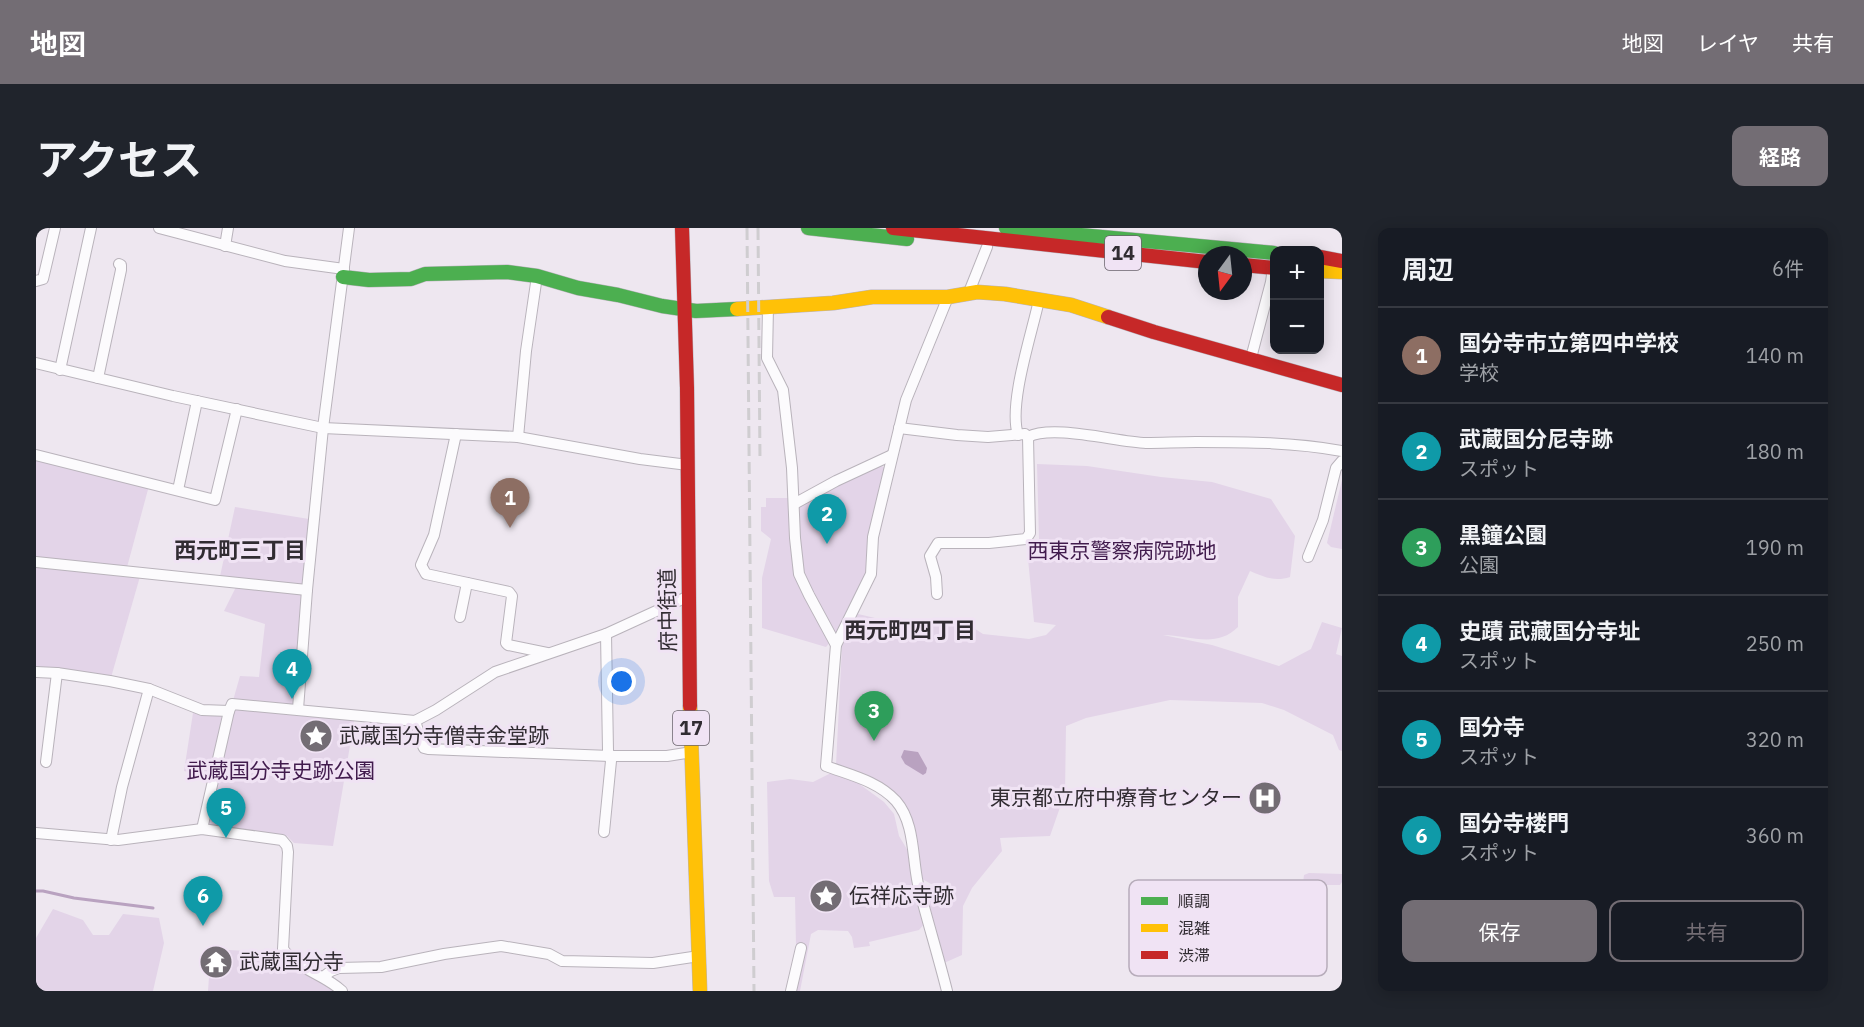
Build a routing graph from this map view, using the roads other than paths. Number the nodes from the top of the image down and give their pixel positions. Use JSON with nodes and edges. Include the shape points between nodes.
{"nodes":[{"id":1,"x":55,"y":228,"type":"edge"},
{"id":2,"x":91,"y":228,"type":"edge"},
{"id":3,"x":159,"y":228,"type":"edge"},
{"id":4,"x":228,"y":228,"type":"edge"},
{"id":5,"x":349,"y":228,"type":"edge"},
{"id":6,"x":682,"y":228,"type":"edge"},
{"id":7,"x":808,"y":228,"type":"edge"},
{"id":8,"x":893,"y":228,"type":"edge"},
{"id":9,"x":1006,"y":228,"type":"edge"},
{"id":10,"x":1036,"y":228,"type":"edge"},
{"id":11,"x":1051,"y":232,"type":"junction"},
{"id":12,"x":1115,"y":233,"type":"edge"},
{"id":13,"x":1039,"y":244,"type":"junction"},
{"id":14,"x":225,"y":246,"type":"junction"},
{"id":15,"x":987,"y":247,"type":"junction"},
{"id":16,"x":1110,"y":252,"type":"junction"},
{"id":17,"x":1324,"y":256,"type":"edge"},
{"id":18,"x":1342,"y":256,"type":"edge"},
{"id":19,"x":1324,"y":257,"type":"edge"},
{"id":20,"x":1198,"y":261,"type":"edge"},
{"id":21,"x":1342,"y":261,"type":"edge"},
{"id":22,"x":1270,"y":262,"type":"edge"},
{"id":23,"x":1270,"y":263,"type":"edge"},
{"id":24,"x":119,"y":264,"type":"dead end"},
{"id":25,"x":1252,"y":264,"type":"edge"},
{"id":26,"x":1324,"y":271,"type":"edge"},
{"id":27,"x":1342,"y":272,"type":"edge"},
{"id":28,"x":344,"y":273,"type":"junction"},
{"id":29,"x":537,"y":276,"type":"junction"},
{"id":30,"x":36,"y":281,"type":"edge"},
{"id":31,"x":1270,"y":286,"type":"edge"},
{"id":32,"x":969,"y":292,"type":"junction"},
{"id":33,"x":948,"y":297,"type":"junction"},
{"id":34,"x":1039,"y":300,"type":"junction"},
{"id":35,"x":768,"y":307,"type":"junction"},
{"id":36,"x":684,"y":310,"type":"junction"},
{"id":37,"x":1251,"y":358,"type":"junction"},
{"id":38,"x":36,"y":363,"type":"edge"},
{"id":39,"x":60,"y":370,"type":"junction"},
{"id":40,"x":98,"y":378,"type":"junction"},
{"id":41,"x":1342,"y":385,"type":"edge"},
{"id":42,"x":197,"y":401,"type":"junction"},
{"id":43,"x":237,"y":409,"type":"junction"},
{"id":44,"x":323,"y":428,"type":"junction"},
{"id":45,"x":899,"y":428,"type":"junction"},
{"id":46,"x":456,"y":434,"type":"junction"},
{"id":47,"x":1023,"y":436,"type":"junction"},
{"id":48,"x":518,"y":437,"type":"junction"},
{"id":49,"x":1342,"y":451,"type":"edge"},
{"id":50,"x":36,"y":455,"type":"edge"},
{"id":51,"x":892,"y":455,"type":"junction"},
{"id":52,"x":1342,"y":461,"type":"edge"},
{"id":53,"x":688,"y":465,"type":"junction"},
{"id":54,"x":178,"y":490,"type":"junction"},
{"id":55,"x":794,"y":504,"type":"junction"},
{"id":56,"x":1308,"y":557,"type":"dead end"},
{"id":57,"x":36,"y":562,"type":"edge"},
{"id":58,"x":467,"y":583,"type":"junction"},
{"id":59,"x":307,"y":590,"type":"junction"},
{"id":60,"x":937,"y":594,"type":"dead end"},
{"id":61,"x":689,"y":596,"type":"junction"},
{"id":62,"x":460,"y":616,"type":"dead end"},
{"id":63,"x":606,"y":634,"type":"junction"},
{"id":64,"x":836,"y":645,"type":"junction"},
{"id":65,"x":550,"y":653,"type":"junction"},
{"id":66,"x":36,"y":672,"type":"edge"},
{"id":67,"x":57,"y":673,"type":"junction"},
{"id":68,"x":149,"y":689,"type":"junction"},
{"id":69,"x":298,"y":709,"type":"junction"},
{"id":70,"x":229,"y":711,"type":"junction"},
{"id":71,"x":415,"y":721,"type":"junction"},
{"id":72,"x":692,"y":752,"type":"junction"},
{"id":73,"x":610,"y":756,"type":"junction"},
{"id":74,"x":46,"y":762,"type":"dead end"},
{"id":75,"x":202,"y":829,"type":"junction"},
{"id":76,"x":604,"y":832,"type":"dead end"},
{"id":77,"x":36,"y":833,"type":"edge"},
{"id":78,"x":111,"y":840,"type":"junction"},
{"id":79,"x":801,"y":948,"type":"dead end"},
{"id":80,"x":699,"y":956,"type":"junction"},
{"id":81,"x":323,"y":977,"type":"junction"},
{"id":82,"x":342,"y":991,"type":"edge"},
{"id":83,"x":700,"y":991,"type":"edge"},
{"id":84,"x":790,"y":991,"type":"edge"},
{"id":85,"x":947,"y":991,"type":"edge"}],
"edges":[{"from":1,"to":30,"type":"street","via":[[43,279]]},
{"from":2,"to":39,"type":"street"},
{"from":3,"to":14,"type":"street"},
{"from":4,"to":14,"type":"street"},
{"from":5,"to":28,"type":"street"},
{"from":6,"to":36,"type":"main road","name":"府中街道","number":"17"},
{"from":7,"to":15,"type":"main road","number":"14"},
{"from":8,"to":13,"type":"main road","number":"14"},
{"from":9,"to":11,"type":"main road","number":"14"},
{"from":10,"to":11,"type":"main road","number":"14"},
{"from":11,"to":12,"type":"main road","number":"14"},
{"from":12,"to":16,"type":"main road"},
{"from":12,"to":22,"type":"main road","number":"14"},
{"from":13,"to":15,"type":"main road","number":"14"},
{"from":13,"to":16,"type":"main road","number":"14"},
{"from":14,"to":28,"type":"street"},
{"from":15,"to":32,"type":"street"},
{"from":16,"to":20,"type":"main road","number":"14"},
{"from":17,"to":18,"type":"main road"},
{"from":19,"to":21,"type":"main road"},
{"from":23,"to":25,"type":"main road"},
{"from":24,"to":40,"type":"street","via":[[121,270]]},
{"from":26,"to":27,"type":"main road"},
{"from":28,"to":29,"type":"main road","via":[[369,280],[507,272]]},
{"from":28,"to":44,"type":"street"},
{"from":29,"to":36,"type":"main road"},
{"from":29,"to":48,"type":"street"},
{"from":31,"to":37,"type":"street"},
{"from":32,"to":33,"type":"main road"},
{"from":32,"to":34,"type":"main road"},
{"from":33,"to":35,"type":"main road","via":[[872,297]]},
{"from":33,"to":45,"type":"street","via":[[906,400]]},
{"from":34,"to":37,"type":"main road","via":[[1071,305]]},
{"from":34,"to":47,"type":"street","via":[[1019,383],[1014,424]]},
{"from":35,"to":36,"type":"main road"},
{"from":35,"to":55,"type":"street","via":[[767,358],[783,390]]},
{"from":36,"to":53,"type":"main road","name":"府中街道","number":"17"},
{"from":37,"to":41,"type":"main road"},
{"from":38,"to":39,"type":"street"},
{"from":39,"to":40,"type":"street"},
{"from":40,"to":42,"type":"street"},
{"from":42,"to":43,"type":"street"},
{"from":42,"to":54,"type":"street"},
{"from":43,"to":44,"type":"street"},
{"from":43,"to":54,"type":"street","via":[[215,500]]},
{"from":44,"to":46,"type":"street"},
{"from":44,"to":59,"type":"street"},
{"from":45,"to":47,"type":"street","via":[[957,435]]},
{"from":45,"to":51,"type":"street"},
{"from":46,"to":48,"type":"street"},
{"from":46,"to":58,"type":"street","via":[[434,535],[421,565],[426,574]]},
{"from":47,"to":49,"type":"street","via":[[1061,433],[1144,443],[1293,443]]},
{"from":47,"to":60,"type":"street","via":[[1030,533],[1026,539],[938,543],[930,556]]},
{"from":48,"to":53,"type":"street"},
{"from":50,"to":54,"type":"street"},
{"from":51,"to":55,"type":"street"},
{"from":51,"to":64,"type":"street","via":[[873,537],[871,574]]},
{"from":52,"to":56,"type":"street","via":[[1336,468],[1323,520]]},
{"from":53,"to":61,"type":"main road","name":"府中街道","number":"17"},
{"from":55,"to":64,"type":"street","via":[[800,574]]},
{"from":57,"to":59,"type":"street"},
{"from":58,"to":62,"type":"street"},
{"from":58,"to":65,"type":"street","via":[[509,592],[512,596],[508,645]]},
{"from":59,"to":69,"type":"street"},
{"from":61,"to":63,"type":"street"},
{"from":61,"to":72,"type":"main road","name":"府中街道","number":"17"},
{"from":63,"to":65,"type":"street"},
{"from":63,"to":73,"type":"street"},
{"from":64,"to":85,"type":"street","via":[[826,766],[882,788],[904,814]]},
{"from":65,"to":71,"type":"street","via":[[495,672]]},
{"from":66,"to":67,"type":"street"},
{"from":67,"to":68,"type":"street"},
{"from":67,"to":74,"type":"street"},
{"from":68,"to":70,"type":"street","via":[[202,710]]},
{"from":68,"to":78,"type":"street"},
{"from":69,"to":70,"type":"street","via":[[232,704]]},
{"from":69,"to":71,"type":"street"},
{"from":70,"to":75,"type":"street"},
{"from":71,"to":73,"type":"street","via":[[423,746],[428,749]]},
{"from":72,"to":73,"type":"street"},
{"from":72,"to":80,"type":"main road","name":"府中街道","number":"17"},
{"from":73,"to":76,"type":"street"},
{"from":75,"to":78,"type":"street"},
{"from":75,"to":81,"type":"street","via":[[282,840],[287,846],[283,949],[298,964]]},
{"from":77,"to":78,"type":"street"},
{"from":79,"to":84,"type":"street"},
{"from":80,"to":81,"type":"street","via":[[654,963],[562,961],[549,954],[501,946],[381,967],[339,968]]},
{"from":80,"to":83,"type":"main road","name":"府中街道","number":"17"},
{"from":81,"to":82,"type":"street"}]}
